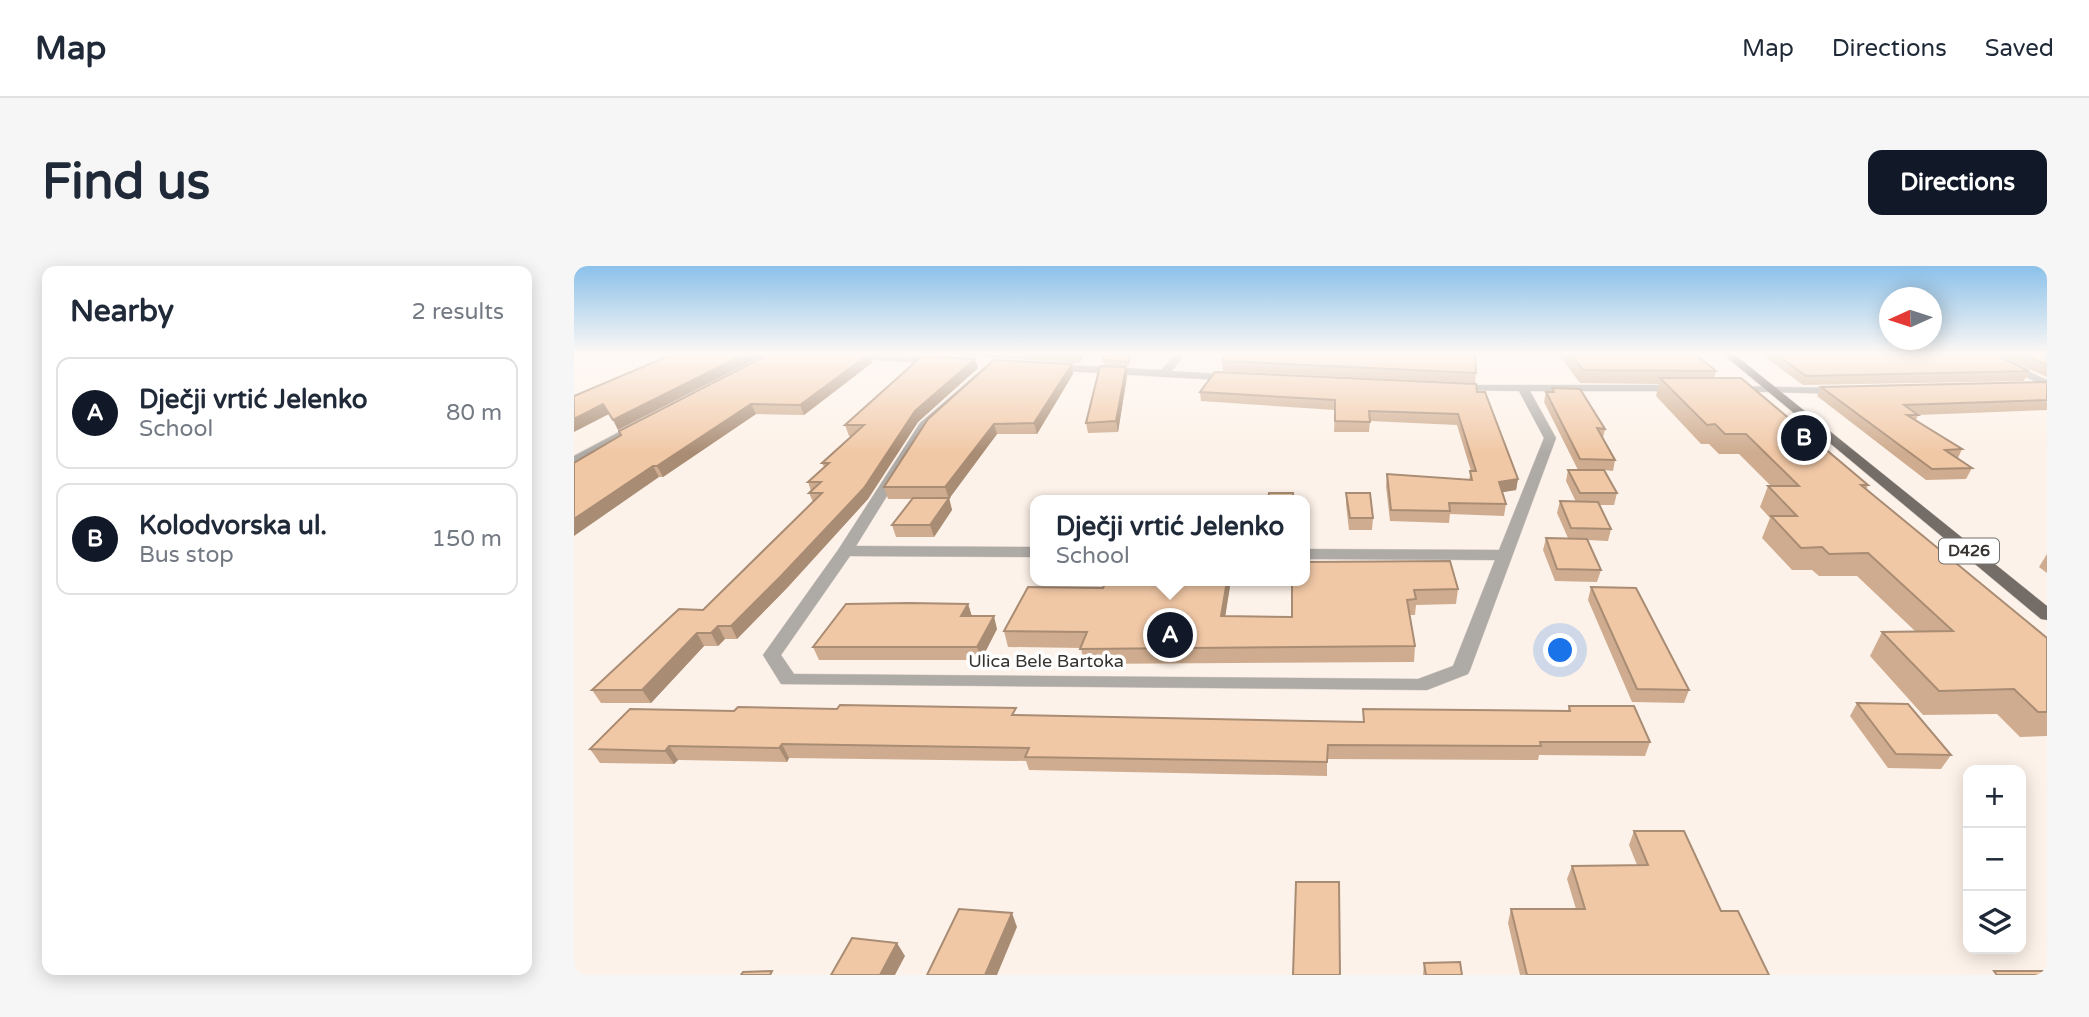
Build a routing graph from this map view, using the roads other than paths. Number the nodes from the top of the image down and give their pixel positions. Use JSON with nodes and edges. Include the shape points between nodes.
{"nodes":[{"id":1,"x":967,"y":387,"type":"edge"},
{"id":2,"x":1453,"y":387,"type":"edge"},
{"id":3,"x":1768,"y":387,"type":"edge"},
{"id":4,"x":1523,"y":388,"type":"junction"},
{"id":5,"x":1685,"y":388,"type":"edge"},
{"id":6,"x":1723,"y":388,"type":"edge"},
{"id":7,"x":1772,"y":390,"type":"junction"},
{"id":8,"x":1858,"y":390,"type":"edge"},
{"id":9,"x":655,"y":416,"type":"edge"},
{"id":10,"x":574,"y":461,"type":"edge"},
{"id":11,"x":845,"y":551,"type":"junction"},
{"id":12,"x":1030,"y":552,"type":"edge"},
{"id":13,"x":1310,"y":554,"type":"edge"},
{"id":14,"x":1505,"y":555,"type":"junction"},
{"id":15,"x":2047,"y":615,"type":"edge"}],
"edges":[{"from":1,"to":11,"type":"street","name":"Ulica Bele Bartoka","via":[[924,426]]},
{"from":2,"to":4,"type":"street"},
{"from":3,"to":7,"type":"main road","number":"D426"},
{"from":4,"to":5,"type":"street"},
{"from":4,"to":14,"type":"street","name":"Ulica Bele Bartoka","via":[[1550,438]]},
{"from":6,"to":7,"type":"street"},
{"from":7,"to":8,"type":"street"},
{"from":7,"to":15,"type":"main road","number":"D426"},
{"from":9,"to":10,"type":"street"},
{"from":11,"to":12,"type":"street"},
{"from":11,"to":14,"type":"street","name":"Ulica Bele Bartoka","via":[[772,655],[788,680],[1420,685],[1461,670]]},
{"from":13,"to":14,"type":"street"}]}
